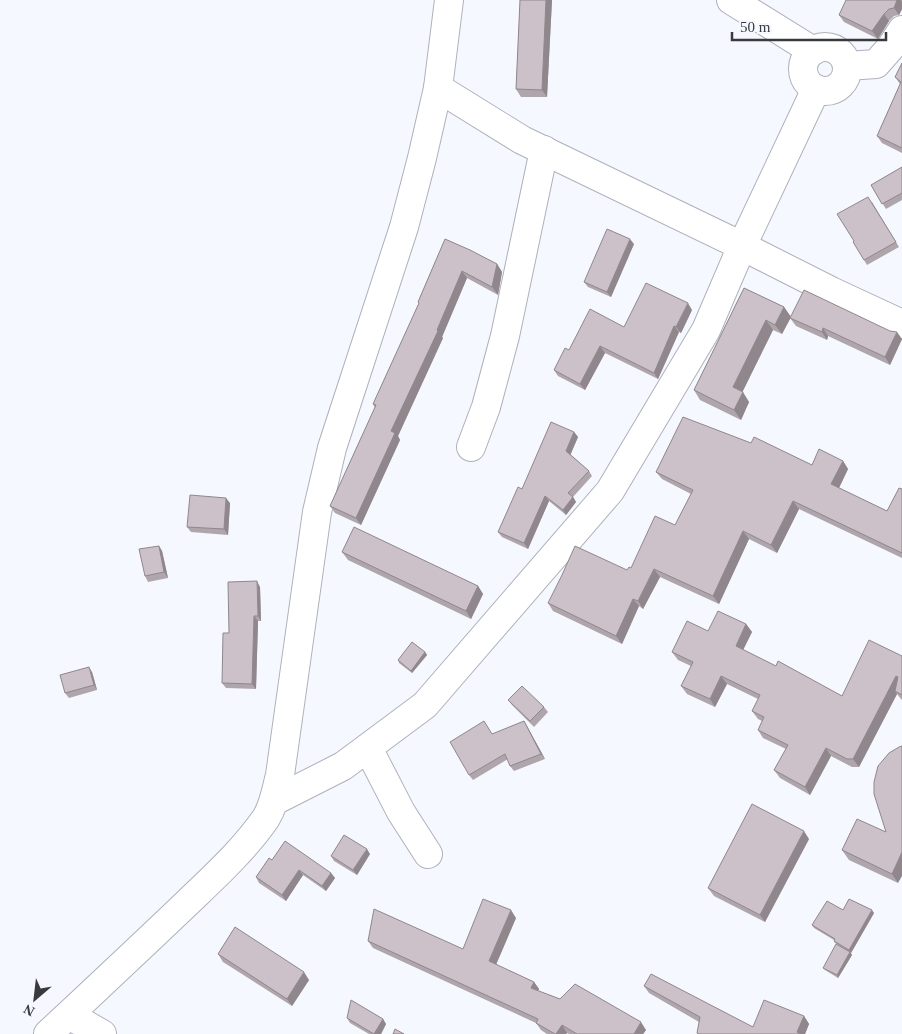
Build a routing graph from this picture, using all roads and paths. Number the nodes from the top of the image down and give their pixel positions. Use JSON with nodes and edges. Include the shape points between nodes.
{"nodes":[{"id":1,"x":449,"y":0,"type":"edge"},
{"id":2,"x":731,"y":0,"type":"edge"},
{"id":3,"x":902,"y":30,"type":"edge"},
{"id":4,"x":813,"y":50,"type":"junction"},
{"id":5,"x":848,"y":66,"type":"junction"},
{"id":6,"x":438,"y":88,"type":"junction"},
{"id":7,"x":816,"y":89,"type":"junction"},
{"id":8,"x":544,"y":150,"type":"junction"},
{"id":9,"x":742,"y":246,"type":"junction"},
{"id":10,"x":902,"y":324,"type":"edge"},
{"id":11,"x":471,"y":447,"type":"dead end"},
{"id":12,"x":368,"y":748,"type":"junction"},
{"id":13,"x":274,"y":801,"type":"junction"},
{"id":14,"x":428,"y":854,"type":"dead end"},
{"id":15,"x":69,"y":1015,"type":"junction"},
{"id":16,"x":48,"y":1034,"type":"edge"},
{"id":17,"x":102,"y":1034,"type":"edge"}],
"edges":[{"from":1,"to":6,"type":"street"},
{"from":2,"to":4,"type":"street"},
{"from":3,"to":5,"type":"street","via":[[876,64]]},
{"from":4,"to":5,"type":"street","via":[[820,47],[836,49]]},
{"from":4,"to":7,"type":"street","via":[[803,70],[809,84]]},
{"from":5,"to":7,"type":"street","via":[[841,85],[835,89]]},
{"from":6,"to":8,"type":"street"},
{"from":6,"to":13,"type":"street","via":[[404,228],[332,448],[317,512]]},
{"from":7,"to":9,"type":"street"},
{"from":8,"to":9,"type":"street"},
{"from":8,"to":11,"type":"street","via":[[506,336]]},
{"from":9,"to":10,"type":"street"},
{"from":9,"to":12,"type":"street","via":[[706,330],[610,491],[425,705]]},
{"from":12,"to":13,"type":"street","via":[[343,766]]},
{"from":12,"to":14,"type":"street","via":[[400,812]]},
{"from":13,"to":15,"type":"street","via":[[244,846]]},
{"from":15,"to":16,"type":"street"},
{"from":15,"to":17,"type":"street"}]}
